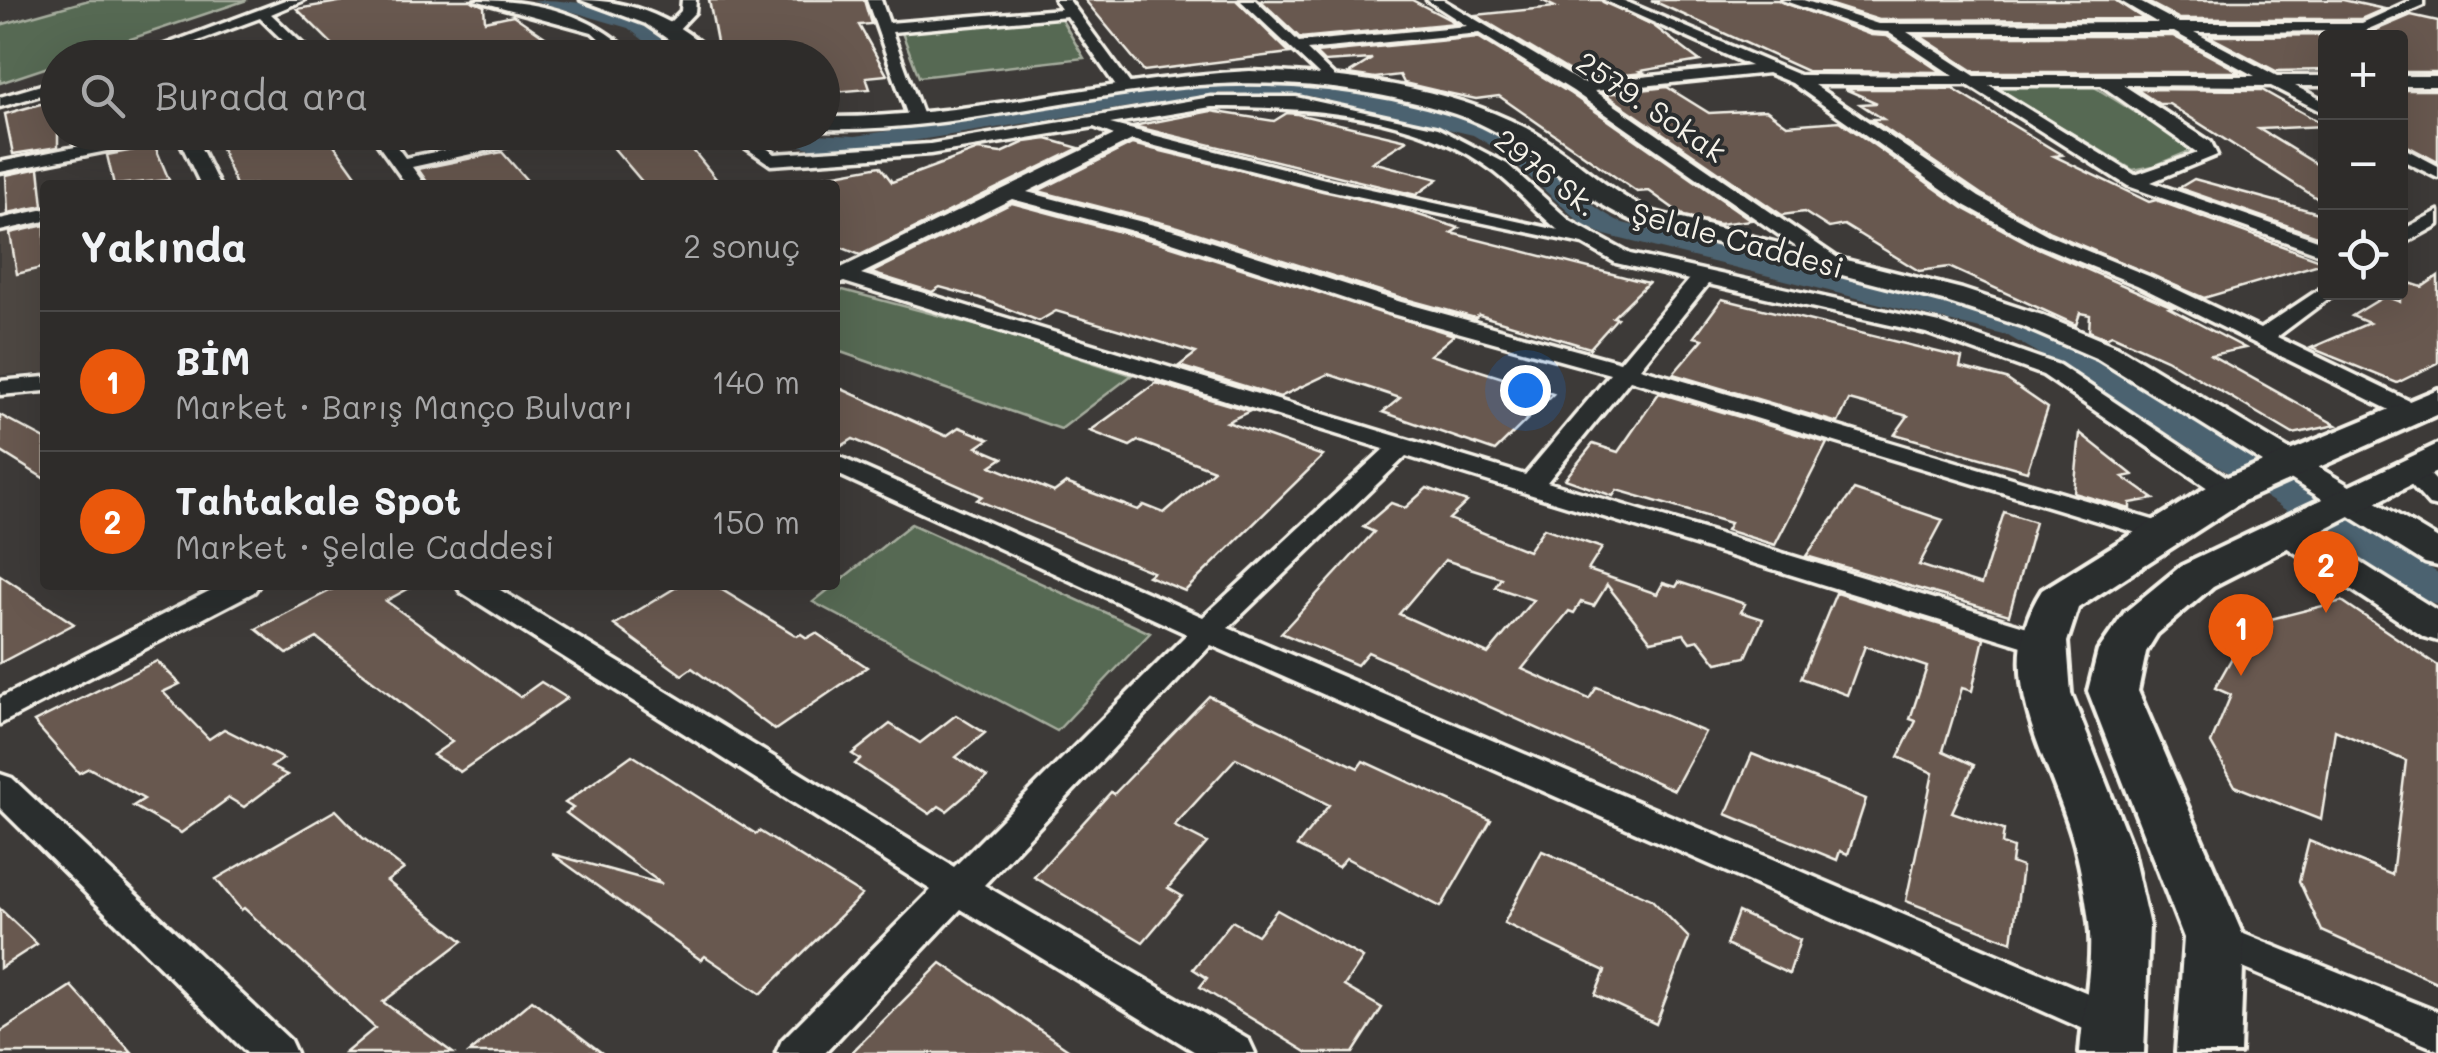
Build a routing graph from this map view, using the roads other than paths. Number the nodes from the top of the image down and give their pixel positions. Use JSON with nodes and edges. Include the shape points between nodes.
{"nodes":[{"id":1,"x":296,"y":0,"type":"edge"},
{"id":2,"x":482,"y":0,"type":"edge"},
{"id":3,"x":588,"y":0,"type":"edge"},
{"id":4,"x":689,"y":0,"type":"edge"},
{"id":5,"x":874,"y":0,"type":"edge"},
{"id":6,"x":1246,"y":0,"type":"edge"},
{"id":7,"x":1434,"y":0,"type":"edge"},
{"id":8,"x":1788,"y":0,"type":"edge"},
{"id":9,"x":2126,"y":0,"type":"edge"},
{"id":10,"x":2414,"y":1,"type":"edge"},
{"id":11,"x":1623,"y":2,"type":"edge"},
{"id":12,"x":1066,"y":6,"type":"edge"},
{"id":13,"x":2438,"y":7,"type":"edge"},
{"id":14,"x":262,"y":12,"type":"junction"},
{"id":15,"x":884,"y":28,"type":"junction"},
{"id":16,"x":1892,"y":28,"type":"junction"},
{"id":17,"x":2178,"y":28,"type":"junction"},
{"id":18,"x":670,"y":29,"type":"junction"},
{"id":19,"x":1479,"y":29,"type":"junction"},
{"id":20,"x":186,"y":40,"type":"edge"},
{"id":21,"x":291,"y":40,"type":"edge"},
{"id":22,"x":607,"y":40,"type":"edge"},
{"id":23,"x":684,"y":40,"type":"edge"},
{"id":24,"x":1296,"y":47,"type":"junction"},
{"id":25,"x":1773,"y":68,"type":"junction"},
{"id":26,"x":1796,"y":80,"type":"junction"},
{"id":27,"x":1968,"y":80,"type":"junction"},
{"id":28,"x":2102,"y":80,"type":"junction"},
{"id":29,"x":2275,"y":80,"type":"junction"},
{"id":30,"x":2438,"y":80,"type":"edge"},
{"id":31,"x":2318,"y":81,"type":"edge"},
{"id":32,"x":2408,"y":81,"type":"edge"},
{"id":33,"x":1334,"y":83,"type":"junction"},
{"id":34,"x":1579,"y":88,"type":"junction"},
{"id":35,"x":1126,"y":89,"type":"junction"},
{"id":36,"x":40,"y":90,"type":"edge"},
{"id":37,"x":0,"y":102,"type":"edge"},
{"id":38,"x":2318,"y":104,"type":"edge"},
{"id":39,"x":916,"y":119,"type":"junction"},
{"id":40,"x":840,"y":123,"type":"edge"},
{"id":41,"x":1091,"y":124,"type":"junction"},
{"id":42,"x":1130,"y":134,"type":"junction"},
{"id":43,"x":88,"y":150,"type":"edge"},
{"id":44,"x":191,"y":150,"type":"edge"},
{"id":45,"x":390,"y":150,"type":"edge"},
{"id":46,"x":471,"y":150,"type":"edge"},
{"id":47,"x":762,"y":150,"type":"edge"},
{"id":48,"x":2408,"y":155,"type":"edge"},
{"id":49,"x":771,"y":160,"type":"junction"},
{"id":50,"x":400,"y":164,"type":"junction"},
{"id":51,"x":0,"y":167,"type":"edge"},
{"id":52,"x":2438,"y":172,"type":"edge"},
{"id":53,"x":206,"y":180,"type":"edge"},
{"id":54,"x":412,"y":180,"type":"edge"},
{"id":55,"x":772,"y":180,"type":"edge"},
{"id":56,"x":2134,"y":182,"type":"junction"},
{"id":57,"x":1010,"y":193,"type":"junction"},
{"id":58,"x":40,"y":216,"type":"edge"},
{"id":59,"x":2438,"y":218,"type":"edge"},
{"id":60,"x":0,"y":225,"type":"edge"},
{"id":61,"x":2408,"y":235,"type":"edge"},
{"id":62,"x":1587,"y":242,"type":"junction"},
{"id":63,"x":2318,"y":247,"type":"edge"},
{"id":64,"x":1835,"y":264,"type":"junction"},
{"id":65,"x":840,"y":275,"type":"edge"},
{"id":66,"x":840,"y":277,"type":"edge"},
{"id":67,"x":1701,"y":279,"type":"junction"},
{"id":68,"x":2318,"y":297,"type":"edge"},
{"id":69,"x":2263,"y":337,"type":"junction"},
{"id":70,"x":1626,"y":371,"type":"junction"},
{"id":71,"x":40,"y":384,"type":"edge"},
{"id":72,"x":0,"y":388,"type":"edge"},
{"id":73,"x":2426,"y":406,"type":"edge"},
{"id":74,"x":1402,"y":446,"type":"junction"},
{"id":75,"x":840,"y":465,"type":"edge"},
{"id":76,"x":2291,"y":465,"type":"junction"},
{"id":77,"x":2432,"y":478,"type":"edge"},
{"id":78,"x":1531,"y":484,"type":"junction"},
{"id":79,"x":2230,"y":491,"type":"junction"},
{"id":80,"x":2350,"y":501,"type":"junction"},
{"id":81,"x":2163,"y":532,"type":"junction"},
{"id":82,"x":2289,"y":533,"type":"junction"},
{"id":83,"x":2438,"y":555,"type":"edge"},
{"id":84,"x":234,"y":590,"type":"edge"},
{"id":85,"x":480,"y":590,"type":"edge"},
{"id":86,"x":2438,"y":628,"type":"edge"},
{"id":87,"x":1208,"y":632,"type":"junction"},
{"id":88,"x":2042,"y":642,"type":"junction"},
{"id":89,"x":0,"y":712,"type":"edge"},
{"id":90,"x":0,"y":786,"type":"edge"},
{"id":91,"x":960,"y":888,"type":"junction"},
{"id":92,"x":2214,"y":938,"type":"junction"},
{"id":93,"x":2438,"y":1031,"type":"edge"},
{"id":94,"x":2114,"y":1038,"type":"edge"},
{"id":95,"x":275,"y":1053,"type":"edge"},
{"id":96,"x":797,"y":1053,"type":"edge"},
{"id":97,"x":1234,"y":1053,"type":"edge"},
{"id":98,"x":2208,"y":1053,"type":"edge"}],
"edges":[{"from":1,"to":14,"type":"street"},
{"from":2,"to":22,"type":"street","via":[[545,12],[597,29]]},
{"from":3,"to":18,"type":"street","via":[[641,13]]},
{"from":4,"to":18,"type":"street","via":[[688,12]]},
{"from":5,"to":15,"type":"street"},
{"from":6,"to":24,"type":"street"},
{"from":7,"to":19,"type":"street","name":"2579. Sokak"},
{"from":8,"to":16,"type":"street","via":[[1860,25]]},
{"from":9,"to":17,"type":"street"},
{"from":10,"to":13,"type":"street"},
{"from":10,"to":17,"type":"street","via":[[2364,27]]},
{"from":11,"to":25,"type":"street"},
{"from":12,"to":15,"type":"street"},
{"from":12,"to":35,"type":"street"},
{"from":14,"to":20,"type":"street"},
{"from":14,"to":21,"type":"street"},
{"from":15,"to":39,"type":"street"},
{"from":16,"to":17,"type":"street"},
{"from":16,"to":27,"type":"street"},
{"from":17,"to":29,"type":"street"},
{"from":18,"to":23,"type":"street"},
{"from":19,"to":24,"type":"street"},
{"from":19,"to":34,"type":"street","name":"2579. Sokak"},
{"from":24,"to":33,"type":"street"},
{"from":25,"to":26,"type":"street"},
{"from":25,"to":34,"type":"street"},
{"from":26,"to":27,"type":"street"},
{"from":26,"to":69,"type":"street","via":[[2023,230]]},
{"from":27,"to":28,"type":"street"},
{"from":27,"to":56,"type":"street"},
{"from":28,"to":29,"type":"street"},
{"from":28,"to":56,"type":"street","via":[[2205,146],[2208,155]]},
{"from":29,"to":31,"type":"street"},
{"from":29,"to":38,"type":"street"},
{"from":30,"to":32,"type":"street"},
{"from":33,"to":35,"type":"street","name":"Şelale Caddesi","via":[[1250,77]]},
{"from":33,"to":64,"type":"street","name":"Şelale Caddesi","via":[[1498,122],[1538,145],[1598,196],[1645,217]]},
{"from":34,"to":64,"type":"street","name":"2579. Sokak"},
{"from":35,"to":39,"type":"street","name":"Şelale Caddesi"},
{"from":36,"to":37,"type":"street"},
{"from":39,"to":40,"type":"street","name":"Şelale Caddesi"},
{"from":41,"to":42,"type":"street"},
{"from":41,"to":49,"type":"street","name":"2976 Sk.","via":[[930,150]]},
{"from":41,"to":62,"type":"street","name":"2976 Sk.","via":[[1257,100],[1395,121],[1487,160]]},
{"from":42,"to":57,"type":"street"},
{"from":42,"to":62,"type":"street"},
{"from":43,"to":51,"type":"street"},
{"from":44,"to":53,"type":"street"},
{"from":45,"to":50,"type":"street"},
{"from":46,"to":50,"type":"street"},
{"from":47,"to":49,"type":"street"},
{"from":48,"to":52,"type":"street"},
{"from":49,"to":55,"type":"street"},
{"from":50,"to":54,"type":"street"},
{"from":56,"to":63,"type":"street"},
{"from":57,"to":65,"type":"street"},
{"from":57,"to":70,"type":"street"},
{"from":58,"to":60,"type":"street"},
{"from":59,"to":61,"type":"street"},
{"from":62,"to":67,"type":"street","name":"2976 Sk."},
{"from":64,"to":76,"type":"street","name":"Şelale Caddesi","via":[[2054,327]]},
{"from":66,"to":74,"type":"street"},
{"from":67,"to":70,"type":"street"},
{"from":67,"to":79,"type":"street","name":"2976 Sk.","via":[[1999,348],[2051,370]]},
{"from":68,"to":69,"type":"street"},
{"from":69,"to":73,"type":"street"},
{"from":70,"to":78,"type":"street"},
{"from":70,"to":81,"type":"street"},
{"from":71,"to":72,"type":"street"},
{"from":73,"to":76,"type":"main road"},
{"from":74,"to":78,"type":"street"},
{"from":74,"to":87,"type":"street"},
{"from":75,"to":87,"type":"street"},
{"from":76,"to":79,"type":"main road"},
{"from":76,"to":80,"type":"street","name":"Şelale Caddesi"},
{"from":77,"to":80,"type":"main road"},
{"from":78,"to":88,"type":"street"},
{"from":79,"to":81,"type":"main road"},
{"from":80,"to":82,"type":"main road"},
{"from":80,"to":83,"type":"street","name":"Şelale Caddesi"},
{"from":81,"to":88,"type":"main road","via":[[2058,600]]},
{"from":82,"to":86,"type":"street"},
{"from":82,"to":92,"type":"main road","via":[[2198,576],[2142,623],[2122,652],[2113,691]]},
{"from":84,"to":89,"type":"street"},
{"from":85,"to":91,"type":"street"},
{"from":87,"to":91,"type":"street"},
{"from":87,"to":94,"type":"street"},
{"from":88,"to":94,"type":"main road","via":[[2046,694],[2104,846],[2119,926]]},
{"from":90,"to":95,"type":"street"},
{"from":91,"to":96,"type":"street"},
{"from":91,"to":97,"type":"street"},
{"from":92,"to":93,"type":"street"},
{"from":92,"to":98,"type":"main road"}]}
